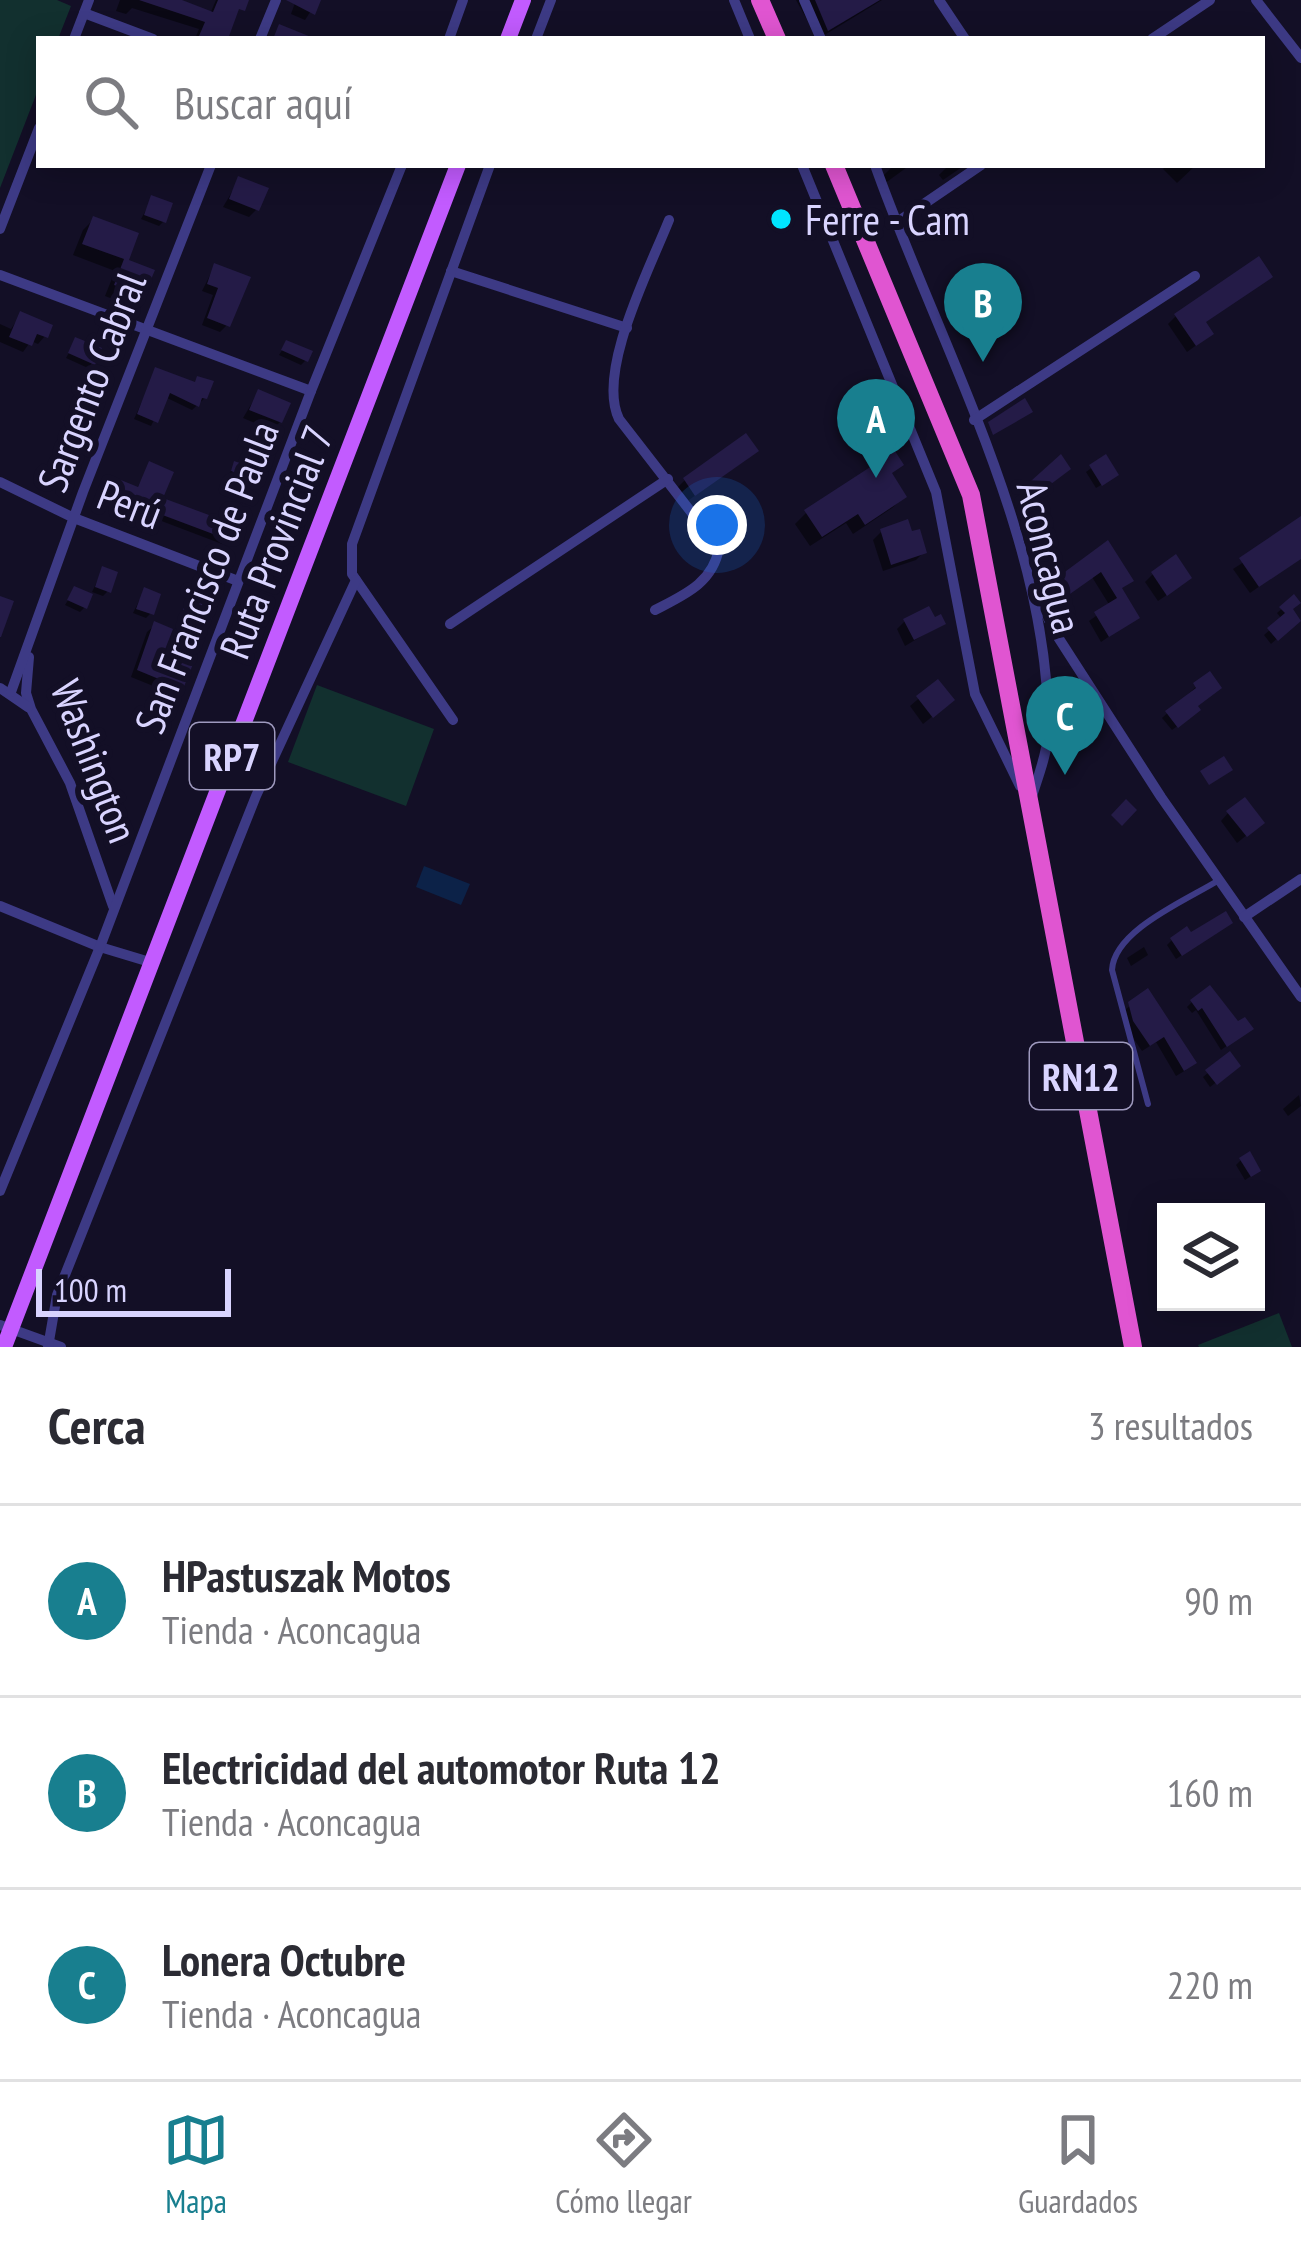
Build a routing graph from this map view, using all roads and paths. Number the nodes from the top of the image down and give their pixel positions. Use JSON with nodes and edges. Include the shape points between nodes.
{"nodes":[{"id":1,"x":276,"y":0,"type":"edge"},
{"id":2,"x":463,"y":0,"type":"edge"},
{"id":3,"x":520,"y":0,"type":"edge"},
{"id":4,"x":550,"y":0,"type":"edge"},
{"id":5,"x":734,"y":0,"type":"edge"},
{"id":6,"x":762,"y":0,"type":"edge"},
{"id":7,"x":804,"y":0,"type":"edge"},
{"id":8,"x":940,"y":0,"type":"edge"},
{"id":9,"x":1210,"y":0,"type":"edge"},
{"id":10,"x":1256,"y":0,"type":"edge"},
{"id":11,"x":86,"y":6,"type":"edge"},
{"id":12,"x":75,"y":36,"type":"edge"},
{"id":13,"x":147,"y":36,"type":"edge"},
{"id":14,"x":261,"y":36,"type":"edge"},
{"id":15,"x":449,"y":36,"type":"edge"},
{"id":16,"x":507,"y":36,"type":"edge"},
{"id":17,"x":537,"y":36,"type":"edge"},
{"id":18,"x":749,"y":36,"type":"edge"},
{"id":19,"x":778,"y":36,"type":"edge"},
{"id":20,"x":820,"y":36,"type":"edge"},
{"id":21,"x":963,"y":36,"type":"edge"},
{"id":22,"x":1156,"y":36,"type":"edge"},
{"id":23,"x":1301,"y":58,"type":"edge"},
{"id":24,"x":36,"y":136,"type":"edge"},
{"id":25,"x":210,"y":168,"type":"edge"},
{"id":26,"x":401,"y":168,"type":"edge"},
{"id":27,"x":457,"y":168,"type":"edge"},
{"id":28,"x":489,"y":168,"type":"edge"},
{"id":29,"x":803,"y":168,"type":"edge"},
{"id":30,"x":833,"y":168,"type":"edge"},
{"id":31,"x":876,"y":168,"type":"edge"},
{"id":32,"x":977,"y":168,"type":"edge"},
{"id":33,"x":668,"y":220,"type":"dead end"},
{"id":34,"x":896,"y":223,"type":"junction"},
{"id":35,"x":0,"y":229,"type":"edge"},
{"id":36,"x":452,"y":271,"type":"junction"},
{"id":37,"x":0,"y":275,"type":"edge"},
{"id":38,"x":1195,"y":276,"type":"dead end"},
{"id":39,"x":627,"y":328,"type":"junction"},
{"id":40,"x":147,"y":330,"type":"junction"},
{"id":41,"x":311,"y":391,"type":"junction"},
{"id":42,"x":974,"y":420,"type":"junction"},
{"id":43,"x":668,"y":479,"type":"junction"},
{"id":44,"x":0,"y":482,"type":"edge"},
{"id":45,"x":74,"y":518,"type":"junction"},
{"id":46,"x":356,"y":580,"type":"junction"},
{"id":47,"x":238,"y":581,"type":"junction"},
{"id":48,"x":1030,"y":581,"type":"junction"},
{"id":49,"x":655,"y":610,"type":"dead end"},
{"id":50,"x":450,"y":624,"type":"dead end"},
{"id":51,"x":31,"y":639,"type":"junction"},
{"id":52,"x":5,"y":690,"type":"edge"},
{"id":53,"x":31,"y":709,"type":"junction"},
{"id":54,"x":453,"y":720,"type":"dead end"},
{"id":55,"x":1030,"y":806,"type":"junction"},
{"id":56,"x":1301,"y":879,"type":"edge"},
{"id":57,"x":1219,"y":880,"type":"junction"},
{"id":58,"x":0,"y":906,"type":"edge"},
{"id":59,"x":113,"y":906,"type":"junction"},
{"id":60,"x":1244,"y":917,"type":"junction"},
{"id":61,"x":100,"y":947,"type":"junction"},
{"id":62,"x":153,"y":963,"type":"junction"},
{"id":63,"x":1301,"y":998,"type":"edge"},
{"id":64,"x":1148,"y":1104,"type":"dead end"},
{"id":65,"x":0,"y":1149,"type":"edge"},
{"id":66,"x":16,"y":1155,"type":"junction"},
{"id":67,"x":0,"y":1191,"type":"edge"},
{"id":68,"x":5,"y":1334,"type":"edge"},
{"id":69,"x":53,"y":1346,"type":"edge"},
{"id":70,"x":1133,"y":1347,"type":"edge"}],
"edges":[{"from":1,"to":14,"type":"street"},
{"from":2,"to":15,"type":"street"},
{"from":3,"to":16,"type":"main road"},
{"from":4,"to":17,"type":"street"},
{"from":5,"to":18,"type":"street"},
{"from":6,"to":19,"type":"highway"},
{"from":7,"to":20,"type":"street"},
{"from":8,"to":21,"type":"street"},
{"from":9,"to":22,"type":"street"},
{"from":10,"to":23,"type":"street"},
{"from":11,"to":12,"type":"street"},
{"from":11,"to":13,"type":"street"},
{"from":24,"to":35,"type":"street"},
{"from":25,"to":40,"type":"street","name":"Sargento Cabral"},
{"from":26,"to":41,"type":"street","name":"San Francisco de Paula"},
{"from":27,"to":62,"type":"main road","name":"Ruta Provincial 7","number":"RP7"},
{"from":28,"to":36,"type":"street"},
{"from":29,"to":55,"type":"street","via":[[936,492],[975,694]]},
{"from":30,"to":55,"type":"highway","number":"RN12","via":[[971,495]]},
{"from":31,"to":34,"type":"street","name":"Aconcagua"},
{"from":32,"to":34,"type":"street"},
{"from":33,"to":39,"type":"street"},
{"from":34,"to":42,"type":"street","name":"Aconcagua"},
{"from":36,"to":39,"type":"street"},
{"from":36,"to":46,"type":"street","via":[[352,544]]},
{"from":37,"to":40,"type":"street"},
{"from":38,"to":42,"type":"street"},
{"from":39,"to":43,"type":"street","via":[[612,405]]},
{"from":40,"to":41,"type":"street"},
{"from":40,"to":45,"type":"street","name":"Sargento Cabral"},
{"from":41,"to":47,"type":"street","name":"San Francisco de Paula"},
{"from":42,"to":48,"type":"street","name":"Aconcagua"},
{"from":43,"to":49,"type":"street","via":[[719,548],[700,586]]},
{"from":43,"to":50,"type":"street"},
{"from":44,"to":45,"type":"street","name":"Perú"},
{"from":45,"to":47,"type":"street","name":"Perú"},
{"from":45,"to":51,"type":"street","name":"Sargento Cabral"},
{"from":46,"to":54,"type":"street"},
{"from":46,"to":69,"type":"street","via":[[247,817],[58,1295]]},
{"from":47,"to":59,"type":"street","name":"San Francisco de Paula"},
{"from":48,"to":55,"type":"street","name":"Aconcagua","via":[[1048,738]]},
{"from":48,"to":57,"type":"street","via":[[1056,634]]},
{"from":51,"to":52,"type":"street","name":"Sargento Cabral"},
{"from":51,"to":53,"type":"street","name":"Washington"},
{"from":52,"to":53,"type":"street"},
{"from":53,"to":59,"type":"street","name":"Washington","via":[[70,783]]},
{"from":55,"to":70,"type":"highway","number":"RN12"},
{"from":56,"to":60,"type":"street"},
{"from":57,"to":60,"type":"street"},
{"from":57,"to":64,"type":"lane","via":[[1129,935],[1112,958]]},
{"from":58,"to":61,"type":"street"},
{"from":59,"to":61,"type":"street","name":"San Francisco de Paula"},
{"from":60,"to":63,"type":"street"},
{"from":61,"to":62,"type":"street"},
{"from":61,"to":66,"type":"street","name":"San Francisco de Paula"},
{"from":62,"to":68,"type":"main road","name":"Ruta Provincial 7","number":"RP7"},
{"from":65,"to":66,"type":"street"},
{"from":66,"to":67,"type":"street","name":"San Francisco de Paula"},
{"from":68,"to":69,"type":"street"}]}
